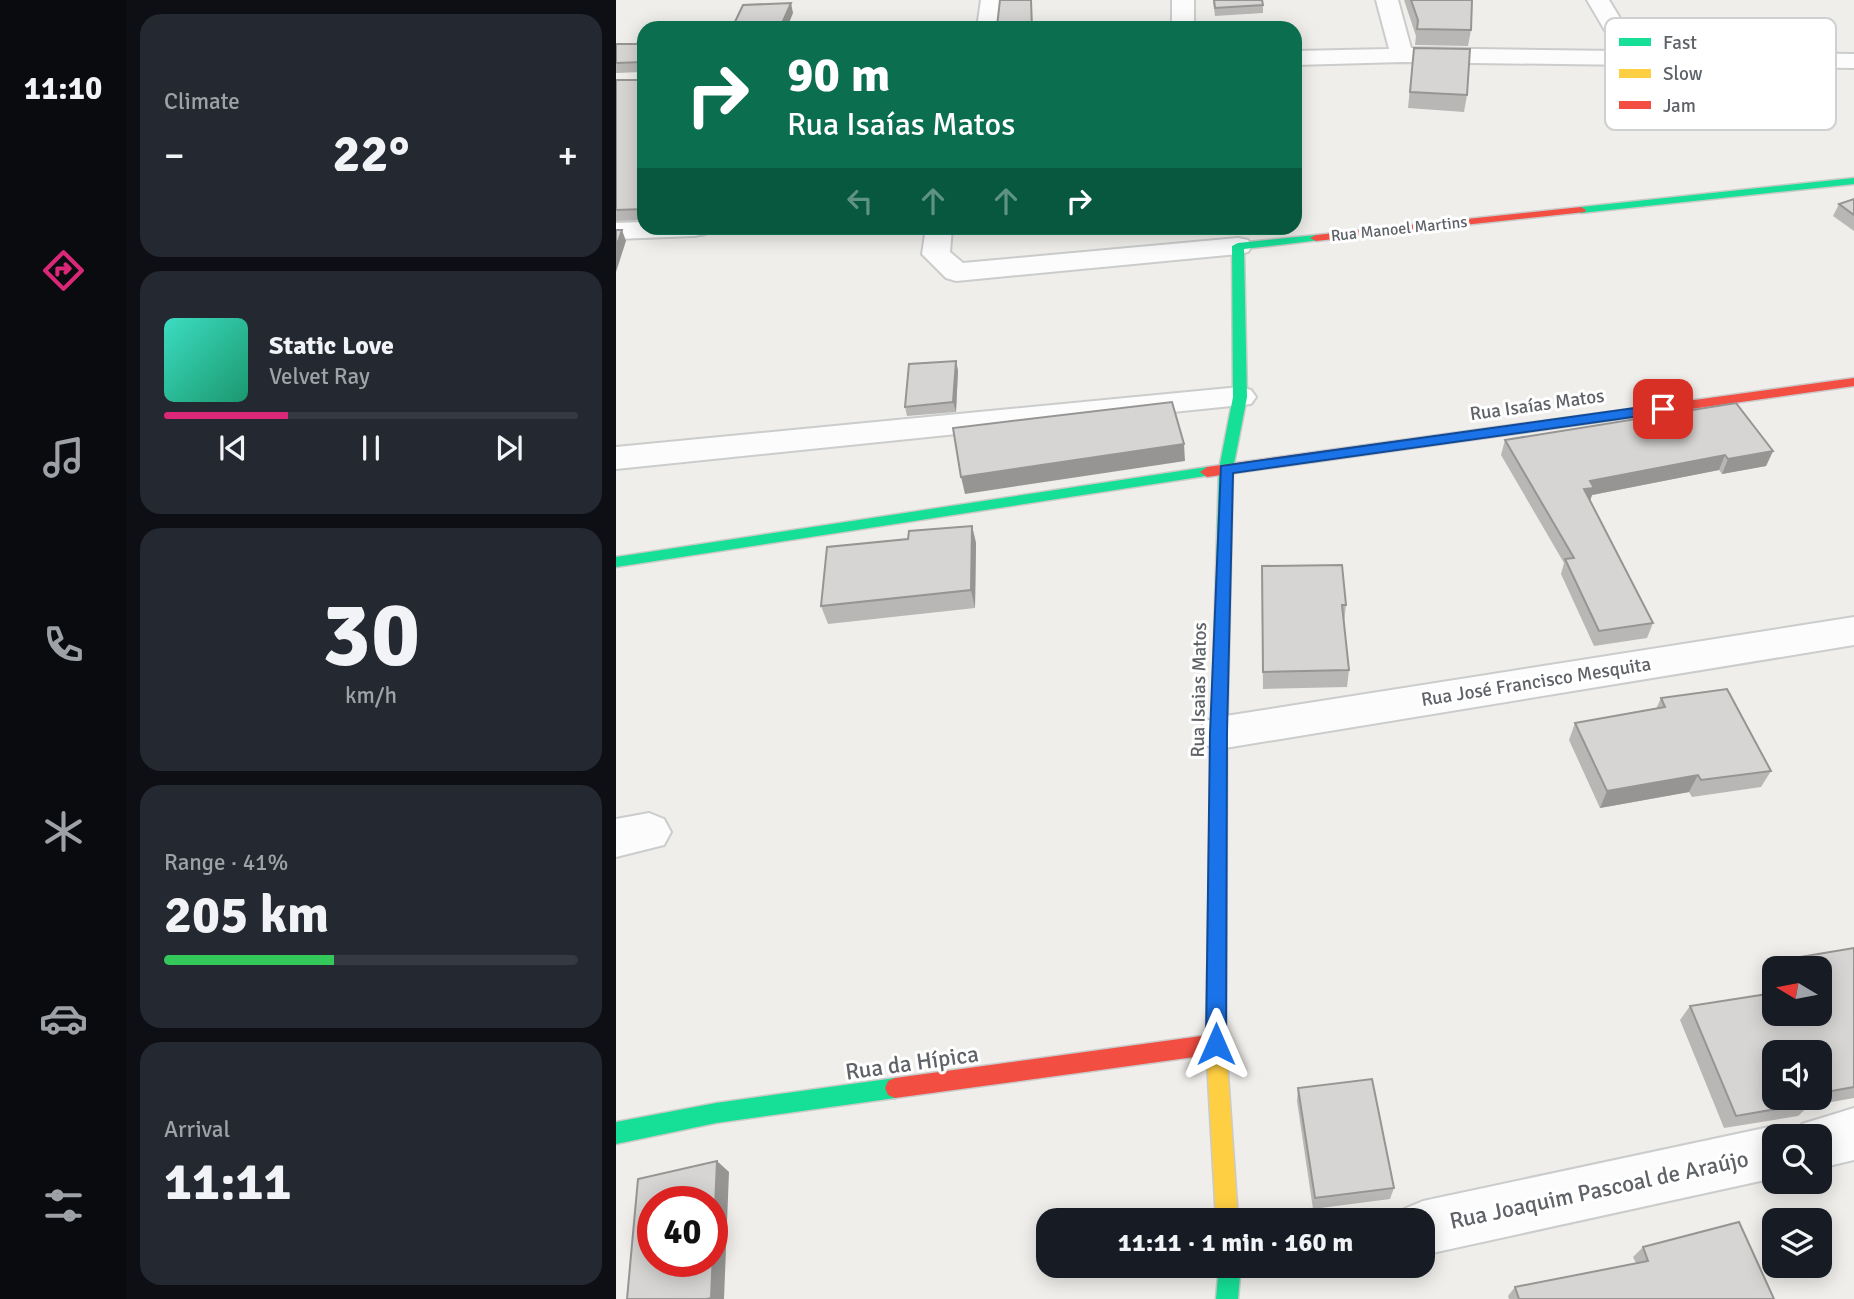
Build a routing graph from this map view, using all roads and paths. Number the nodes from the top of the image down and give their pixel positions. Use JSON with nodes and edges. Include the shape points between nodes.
{"nodes":[{"id":1,"x":992,"y":0,"type":"edge"},
{"id":2,"x":1183,"y":0,"type":"edge"},
{"id":3,"x":1387,"y":0,"type":"edge"},
{"id":4,"x":1598,"y":0,"type":"edge"},
{"id":5,"x":1609,"y":18,"type":"edge"},
{"id":6,"x":989,"y":21,"type":"edge"},
{"id":7,"x":1183,"y":21,"type":"edge"},
{"id":8,"x":1402,"y":55,"type":"junction"},
{"id":9,"x":1302,"y":58,"type":"edge"},
{"id":10,"x":1605,"y":58,"type":"edge"},
{"id":11,"x":1836,"y":61,"type":"edge"},
{"id":12,"x":1854,"y":61,"type":"edge"},
{"id":13,"x":1854,"y":181,"type":"edge"},
{"id":14,"x":637,"y":230,"type":"edge"},
{"id":15,"x":616,"y":231,"type":"edge"},
{"id":16,"x":938,"y":235,"type":"edge"},
{"id":17,"x":1238,"y":247,"type":"junction"},
{"id":18,"x":1854,"y":382,"type":"edge"},
{"id":19,"x":1240,"y":397,"type":"junction"},
{"id":20,"x":616,"y":458,"type":"edge"},
{"id":21,"x":1226,"y":469,"type":"junction"},
{"id":22,"x":616,"y":562,"type":"edge"},
{"id":23,"x":1854,"y":631,"type":"edge"},
{"id":24,"x":1219,"y":733,"type":"junction"},
{"id":25,"x":1216,"y":1044,"type":"junction"},
{"id":26,"x":616,"y":1133,"type":"edge"},
{"id":27,"x":1854,"y":1134,"type":"edge"},
{"id":28,"x":1832,"y":1139,"type":"edge"},
{"id":29,"x":1762,"y":1155,"type":"edge"},
{"id":30,"x":1229,"y":1208,"type":"edge"},
{"id":31,"x":1435,"y":1224,"type":"edge"}],
"edges":[{"from":1,"to":6,"type":"street"},
{"from":2,"to":7,"type":"street"},
{"from":3,"to":8,"type":"street"},
{"from":4,"to":5,"type":"street"},
{"from":8,"to":9,"type":"street"},
{"from":8,"to":10,"type":"street"},
{"from":11,"to":12,"type":"street"},
{"from":13,"to":17,"type":"street","name":"Rua Manoel Martins"},
{"from":14,"to":15,"type":"street"},
{"from":16,"to":17,"type":"street","name":"Rua Manoel Martins","via":[[936,254],[956,272]]},
{"from":17,"to":19,"type":"street","name":"Rua Isaias Matos"},
{"from":18,"to":21,"type":"street","name":"Rua Isaías Matos"},
{"from":19,"to":20,"type":"street"},
{"from":19,"to":21,"type":"street","name":"Rua Isaias Matos"},
{"from":21,"to":22,"type":"street","name":"Rua Isaías Matos"},
{"from":21,"to":24,"type":"street","name":"Rua Isaias Matos"},
{"from":23,"to":24,"type":"street","name":"Rua José Francisco Mesquita"},
{"from":24,"to":25,"type":"street","name":"Rua Isaias Matos"},
{"from":25,"to":26,"type":"street","name":"Rua da Hípica","via":[[716,1113]]},
{"from":25,"to":30,"type":"street","name":"Rua Isaias Matos"},
{"from":27,"to":28,"type":"street"},
{"from":29,"to":31,"type":"street","name":"Rua Joaquim Pascoal de Araújo"}]}
